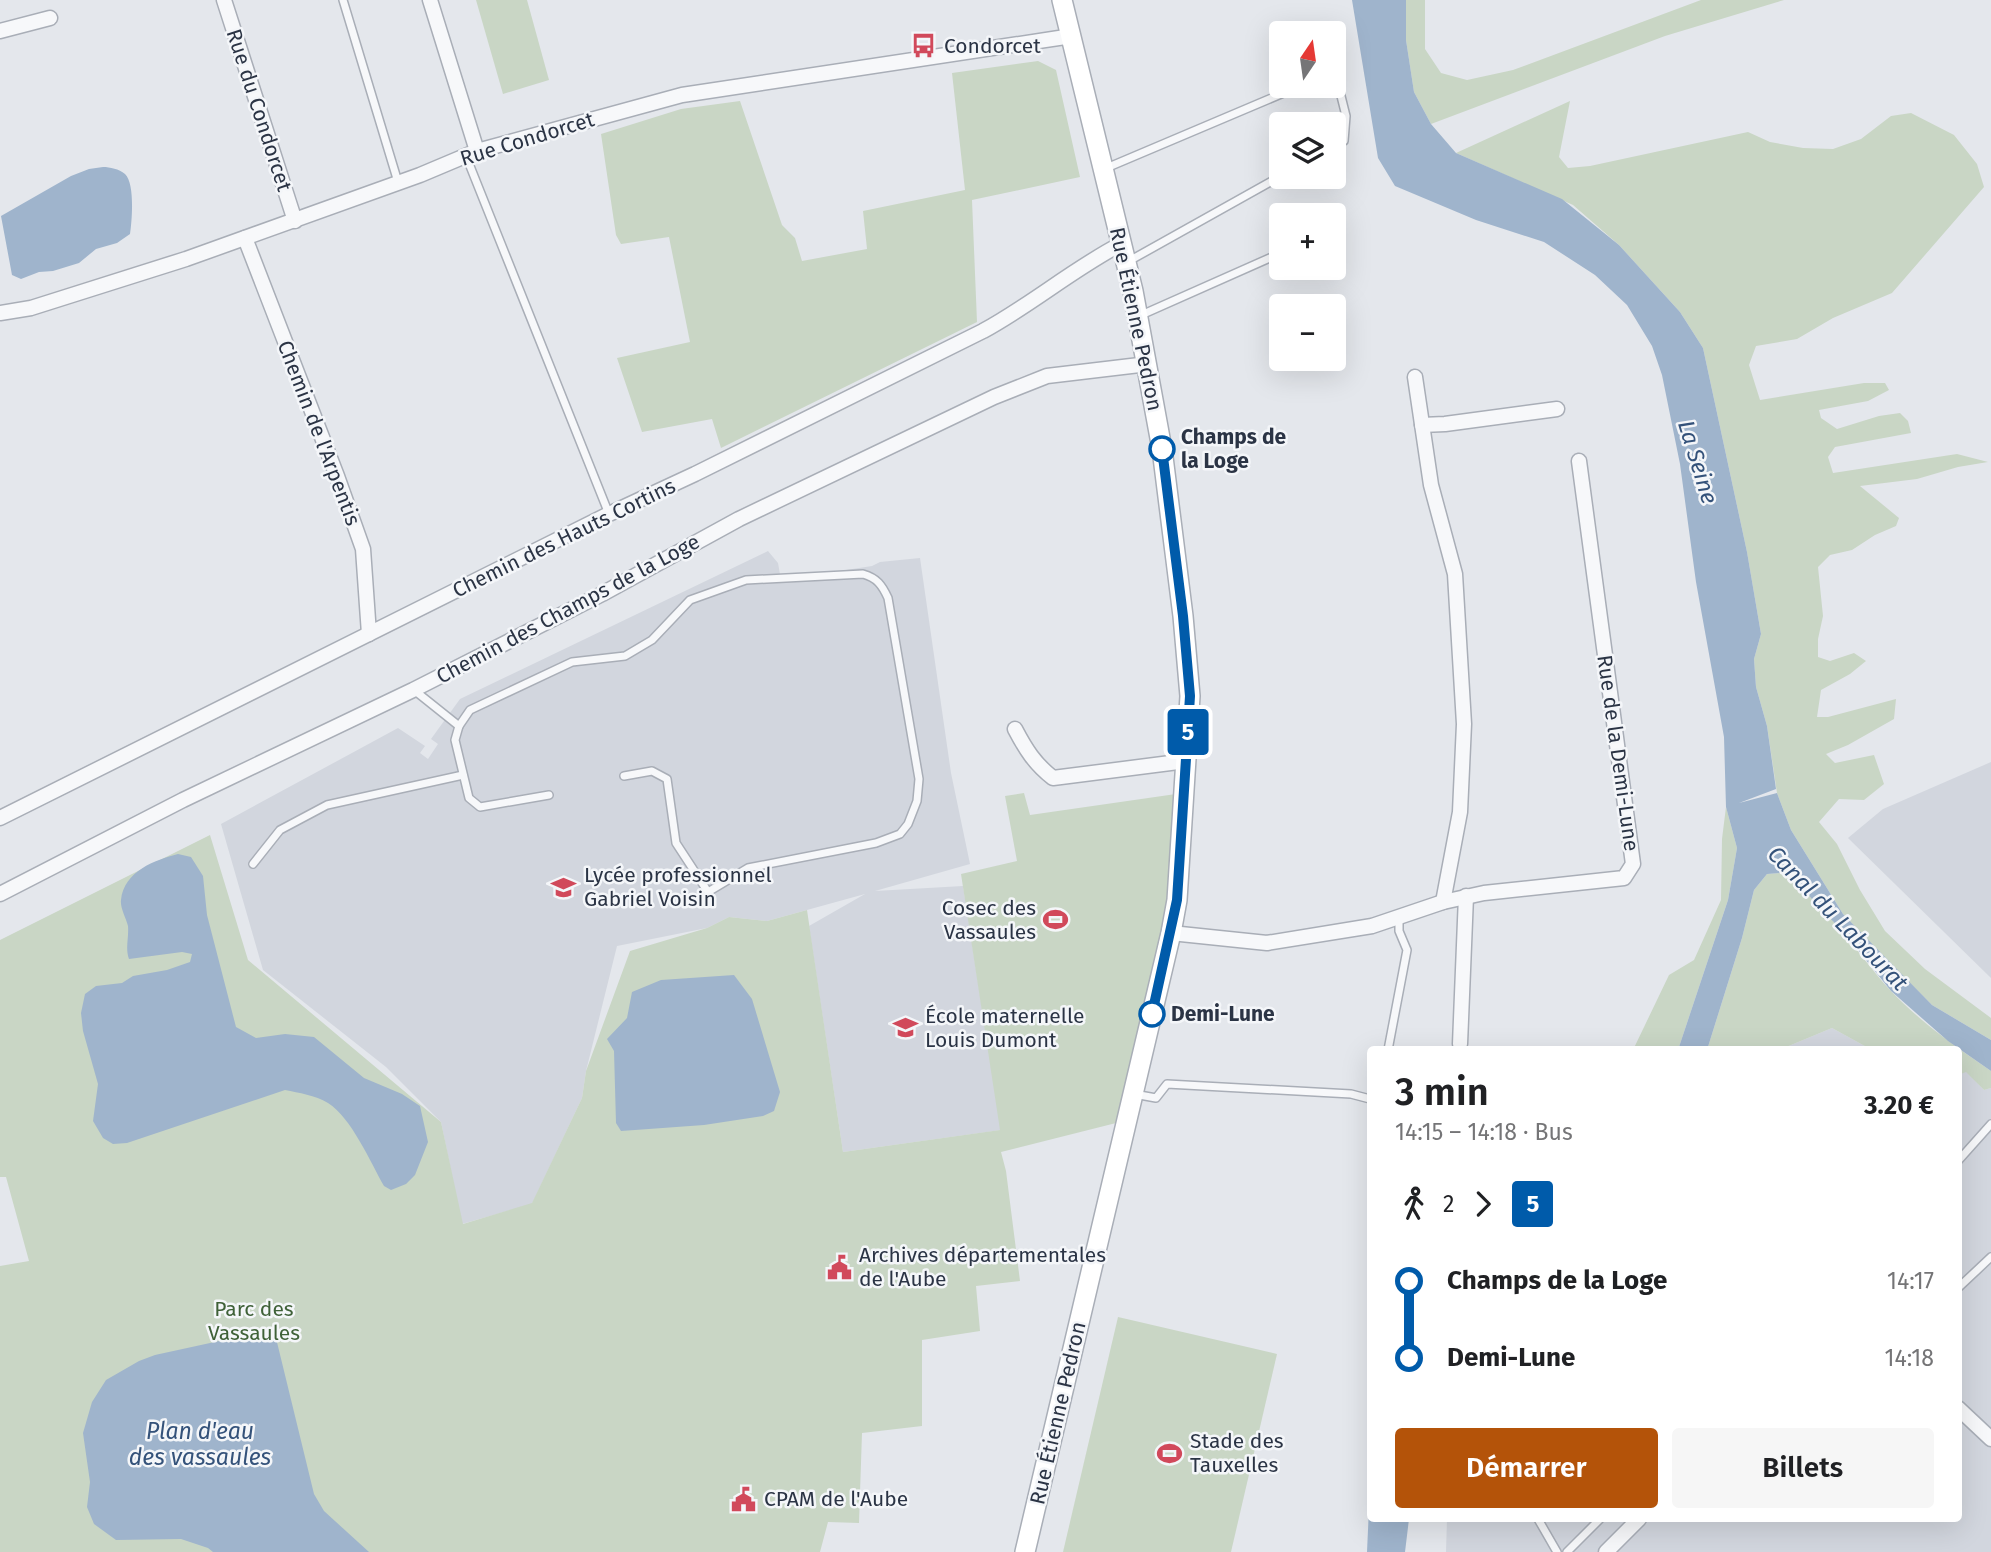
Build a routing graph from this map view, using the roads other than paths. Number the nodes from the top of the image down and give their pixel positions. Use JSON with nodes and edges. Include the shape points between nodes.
{"nodes":[{"id":1,"x":224,"y":0,"type":"edge"},
{"id":2,"x":343,"y":0,"type":"edge"},
{"id":3,"x":430,"y":0,"type":"edge"},
{"id":4,"x":1062,"y":0,"type":"edge"},
{"id":5,"x":50,"y":18,"type":"dead end"},
{"id":6,"x":0,"y":31,"type":"edge"},
{"id":7,"x":1072,"y":36,"type":"junction"},
{"id":8,"x":1272,"y":98,"type":"edge"},
{"id":9,"x":471,"y":153,"type":"junction"},
{"id":10,"x":1104,"y":169,"type":"junction"},
{"id":11,"x":1269,"y":182,"type":"edge"},
{"id":12,"x":398,"y":183,"type":"junction"},
{"id":13,"x":295,"y":221,"type":"junction"},
{"id":14,"x":245,"y":238,"type":"junction"},
{"id":15,"x":1123,"y":254,"type":"junction"},
{"id":16,"x":1269,"y":258,"type":"edge"},
{"id":17,"x":0,"y":313,"type":"edge"},
{"id":18,"x":1138,"y":317,"type":"junction"},
{"id":19,"x":1148,"y":364,"type":"junction"},
{"id":20,"x":1415,"y":377,"type":"dead end"},
{"id":21,"x":1557,"y":409,"type":"dead end"},
{"id":22,"x":1422,"y":425,"type":"junction"},
{"id":23,"x":1579,"y":461,"type":"dead end"},
{"id":24,"x":609,"y":514,"type":"junction"},
{"id":25,"x":369,"y":634,"type":"junction"},
{"id":26,"x":413,"y":690,"type":"junction"},
{"id":27,"x":459,"y":726,"type":"junction"},
{"id":28,"x":1015,"y":729,"type":"dead end"},
{"id":29,"x":1186,"y":761,"type":"junction"},
{"id":30,"x":463,"y":775,"type":"junction"},
{"id":31,"x":624,"y":776,"type":"dead end"},
{"id":32,"x":549,"y":795,"type":"dead end"},
{"id":33,"x":0,"y":818,"type":"edge"},
{"id":34,"x":253,"y":864,"type":"dead end"},
{"id":35,"x":0,"y":894,"type":"edge"},
{"id":36,"x":1466,"y":897,"type":"junction"},
{"id":37,"x":1443,"y":902,"type":"junction"},
{"id":38,"x":1399,"y":916,"type":"junction"},
{"id":39,"x":1171,"y":933,"type":"junction"},
{"id":40,"x":1460,"y":1044,"type":"dead end"},
{"id":41,"x":1389,"y":1046,"type":"edge"},
{"id":42,"x":1133,"y":1094,"type":"junction"},
{"id":43,"x":1367,"y":1098,"type":"edge"},
{"id":44,"x":1991,"y":1124,"type":"edge"},
{"id":45,"x":1962,"y":1157,"type":"edge"},
{"id":46,"x":1991,"y":1257,"type":"edge"},
{"id":47,"x":1962,"y":1284,"type":"edge"},
{"id":48,"x":1962,"y":1412,"type":"edge"},
{"id":49,"x":1991,"y":1438,"type":"edge"},
{"id":50,"x":1540,"y":1522,"type":"edge"},
{"id":51,"x":1597,"y":1522,"type":"edge"},
{"id":52,"x":1636,"y":1522,"type":"edge"},
{"id":53,"x":1025,"y":1552,"type":"edge"},
{"id":54,"x":1557,"y":1552,"type":"edge"},
{"id":55,"x":1566,"y":1552,"type":"edge"},
{"id":56,"x":1606,"y":1552,"type":"edge"}],
"edges":[{"from":1,"to":13,"type":"street","name":"Rue du Condorcet"},
{"from":2,"to":12,"type":"lane"},
{"from":3,"to":9,"type":"street"},
{"from":4,"to":7,"type":"street","name":"Rue Étienne Pedron"},
{"from":5,"to":6,"type":"street"},
{"from":7,"to":9,"type":"street","name":"Rue Condorcet","via":[[682,95]]},
{"from":7,"to":10,"type":"street","name":"Rue Étienne Pedron"},
{"from":8,"to":10,"type":"lane"},
{"from":9,"to":12,"type":"street","name":"Rue Condorcet"},
{"from":9,"to":24,"type":"lane"},
{"from":10,"to":15,"type":"street","name":"Rue Étienne Pedron"},
{"from":11,"to":15,"type":"lane"},
{"from":12,"to":13,"type":"street","name":"Rue Condorcet"},
{"from":13,"to":14,"type":"street","name":"Rue Condorcet"},
{"from":14,"to":17,"type":"street","name":"Rue Condorcet","via":[[30,308]]},
{"from":14,"to":25,"type":"street","name":"Chemin de l'Arpentis","via":[[363,549]]},
{"from":15,"to":18,"type":"street","name":"Rue Étienne Pedron"},
{"from":15,"to":24,"type":"street","name":"Chemin des Hauts Cortins","via":[[1100,255],[983,331]]},
{"from":16,"to":18,"type":"lane"},
{"from":18,"to":19,"type":"street","name":"Rue Étienne Pedron"},
{"from":19,"to":26,"type":"street","name":"Chemin des Champs de la Loge","via":[[1047,376],[994,397],[739,519]]},
{"from":19,"to":29,"type":"street","name":"Rue Étienne Pedron","via":[[1183,616],[1190,696]]},
{"from":20,"to":22,"type":"street"},
{"from":21,"to":22,"type":"street"},
{"from":22,"to":37,"type":"street","via":[[1431,485],[1455,574],[1464,724],[1460,813]]},
{"from":23,"to":36,"type":"street","name":"Rue de la Demi-Lune","via":[[1633,864],[1624,878]]},
{"from":24,"to":25,"type":"street","name":"Chemin des Hauts Cortins"},
{"from":25,"to":33,"type":"street","name":"Chemin des Hauts Cortins"},
{"from":26,"to":27,"type":"lane"},
{"from":26,"to":35,"type":"street","name":"Chemin des Champs de la Loge"},
{"from":27,"to":30,"type":"lane","via":[[455,740]]},
{"from":27,"to":31,"type":"lane","via":[[470,710],[572,662],[625,656],[652,640],[690,600],[746,580],[863,574],[882,587],[888,598],[919,779],[917,801],[900,834],[876,843],[748,868],[709,892],[676,844],[667,779],[652,771]]},
{"from":28,"to":29,"type":"street","via":[[1028,754],[1053,778]]},
{"from":29,"to":39,"type":"street","name":"Rue Étienne Pedron"},
{"from":30,"to":32,"type":"lane","via":[[468,799],[480,807]]},
{"from":30,"to":34,"type":"lane","via":[[327,805],[280,830]]},
{"from":36,"to":37,"type":"street","name":"Rue de la Demi-Lune"},
{"from":36,"to":40,"type":"street"},
{"from":37,"to":38,"type":"street","name":"Rue de la Demi-Lune"},
{"from":38,"to":39,"type":"street","name":"Rue de la Demi-Lune","via":[[1372,926],[1267,943]]},
{"from":38,"to":41,"type":"lane","via":[[1407,950]]},
{"from":39,"to":42,"type":"street","name":"Rue Étienne Pedron"},
{"from":42,"to":43,"type":"lane","via":[[1156,1098],[1167,1084]]},
{"from":42,"to":53,"type":"street","name":"Rue Étienne Pedron"},
{"from":44,"to":45,"type":"lane"},
{"from":46,"to":47,"type":"lane"},
{"from":48,"to":49,"type":"street"},
{"from":50,"to":54,"type":"lane"},
{"from":51,"to":55,"type":"lane"},
{"from":52,"to":56,"type":"street"}]}
